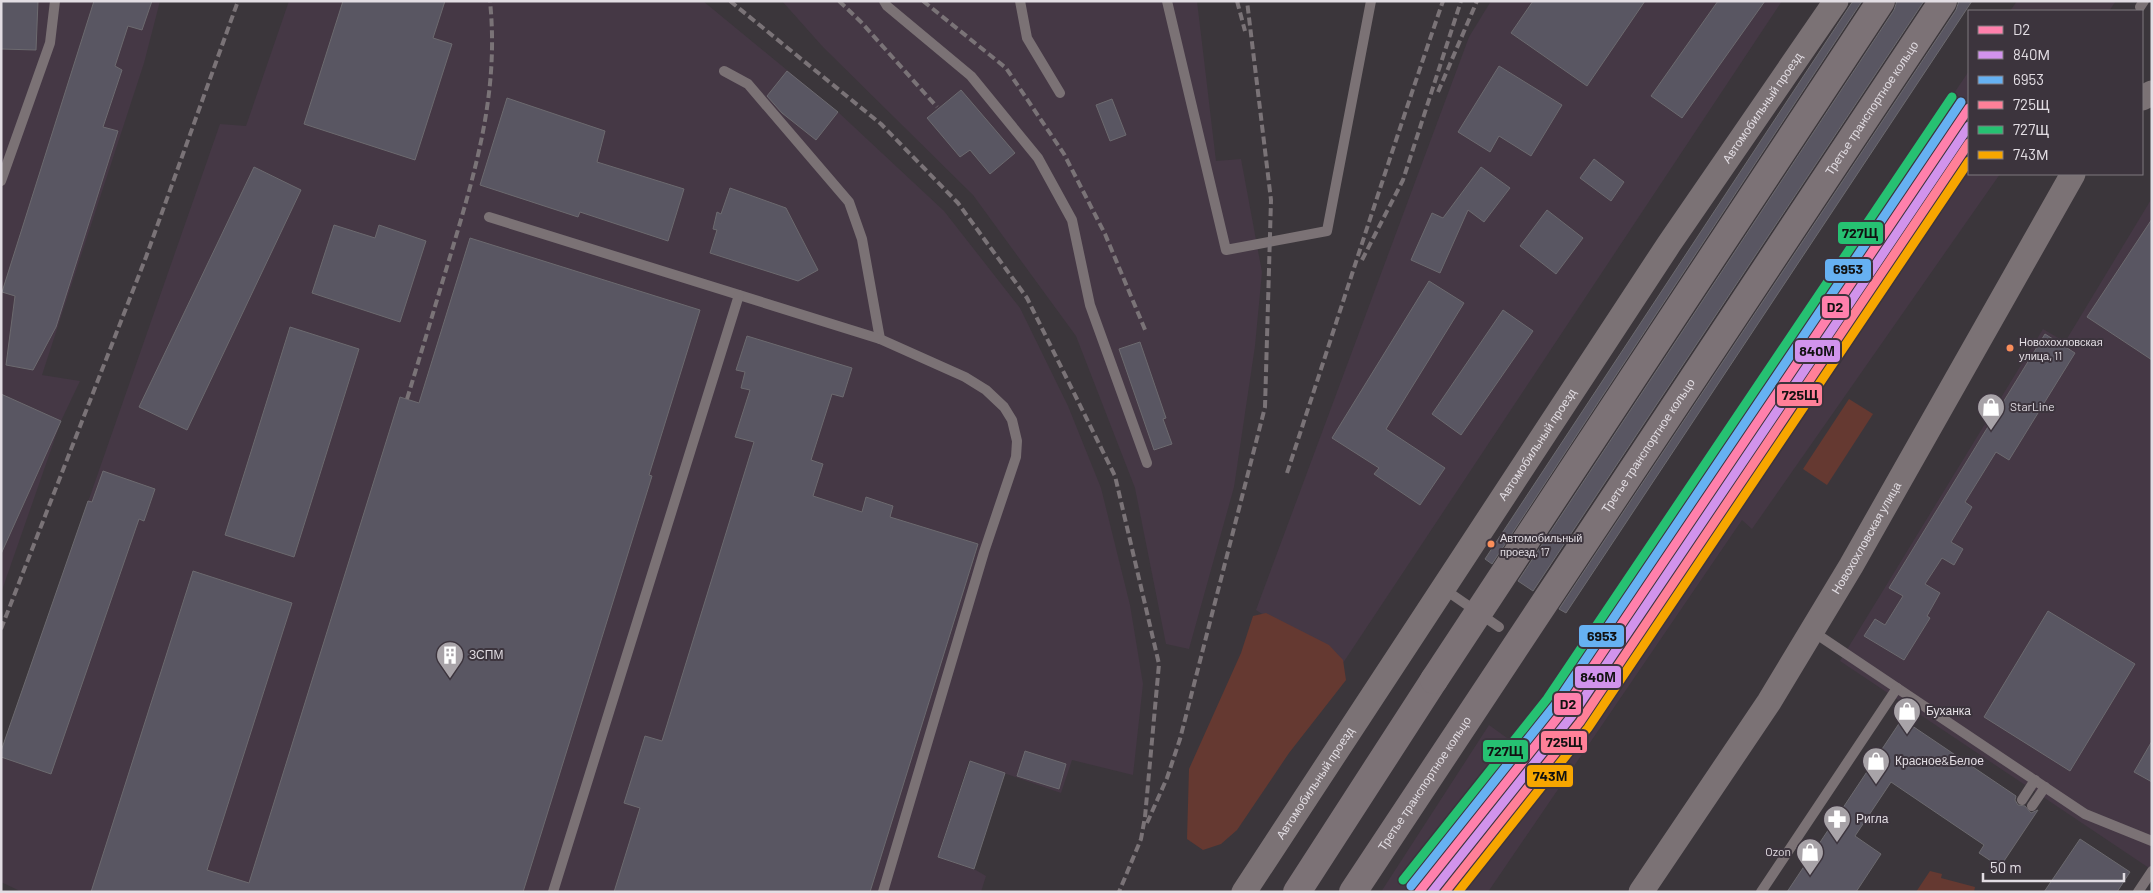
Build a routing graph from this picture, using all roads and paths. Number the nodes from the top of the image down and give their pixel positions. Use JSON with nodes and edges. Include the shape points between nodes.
{"nodes":[{"id":1,"x":55,"y":1,"type":"edge"},
{"id":2,"x":884,"y":1,"type":"edge"},
{"id":3,"x":1020,"y":1,"type":"edge"},
{"id":4,"x":1167,"y":1,"type":"edge"},
{"id":5,"x":1371,"y":1,"type":"edge"},
{"id":6,"x":1836,"y":1,"type":"edge"},
{"id":7,"x":1881,"y":1,"type":"edge"},
{"id":8,"x":1943,"y":1,"type":"edge"},
{"id":9,"x":724,"y":71,"type":"dead end"},
{"id":10,"x":1060,"y":93,"type":"dead end"},
{"id":11,"x":2073,"y":175,"type":"edge"},
{"id":12,"x":1,"y":181,"type":"edge"},
{"id":13,"x":489,"y":217,"type":"dead end"},
{"id":14,"x":738,"y":295,"type":"junction"},
{"id":15,"x":880,"y":339,"type":"junction"},
{"id":16,"x":1147,"y":463,"type":"dead end"},
{"id":17,"x":1443,"y":588,"type":"junction"},
{"id":18,"x":1499,"y":627,"type":"dead end"},
{"id":19,"x":1812,"y":631,"type":"junction"},
{"id":20,"x":1897,"y":688,"type":"junction"},
{"id":21,"x":2035,"y":780,"type":"junction"},
{"id":22,"x":2045,"y":787,"type":"junction"},
{"id":23,"x":2022,"y":800,"type":"dead end"},
{"id":24,"x":2032,"y":806,"type":"dead end"},
{"id":25,"x":2152,"y":841,"type":"edge"},
{"id":26,"x":2152,"y":871,"type":"edge"},
{"id":27,"x":553,"y":892,"type":"edge"},
{"id":28,"x":883,"y":892,"type":"edge"},
{"id":29,"x":1244,"y":892,"type":"edge"},
{"id":30,"x":1297,"y":892,"type":"edge"},
{"id":31,"x":1353,"y":892,"type":"edge"},
{"id":32,"x":1641,"y":892,"type":"edge"},
{"id":33,"x":1761,"y":892,"type":"edge"},
{"id":34,"x":2138,"y":892,"type":"edge"}],
"edges":[{"from":1,"to":12,"type":"lane","via":[[50,43]]},
{"from":2,"to":16,"type":"lane","via":[[971,76],[1038,158],[1072,220],[1090,304]]},
{"from":3,"to":10,"type":"lane","via":[[1027,38]]},
{"from":4,"to":5,"type":"lane","via":[[1226,250],[1327,231]]},
{"from":6,"to":17,"type":"street","name":"Автомобильный проезд","via":[[1669,244]]},
{"from":7,"to":30,"type":"main road","bridge":true},
{"from":8,"to":31,"type":"main road","name":"Третье транспортное кольцо"},
{"from":9,"to":15,"type":"lane","via":[[748,84],[849,202],[862,239]]},
{"from":11,"to":19,"type":"street","name":"Новохохловская улица","via":[[1900,483]]},
{"from":13,"to":14,"type":"lane"},
{"from":14,"to":15,"type":"lane"},
{"from":14,"to":27,"type":"lane"},
{"from":15,"to":28,"type":"lane","via":[[965,377],[986,390],[1012,420],[1017,441],[1016,457],[984,552]]},
{"from":17,"to":18,"type":"lane"},
{"from":17,"to":29,"type":"street","name":"Автомобильный проезд"},
{"from":19,"to":20,"type":"lane"},
{"from":19,"to":32,"type":"street","name":"Новохохловская улица","via":[[1769,702]]},
{"from":20,"to":21,"type":"lane"},
{"from":20,"to":33,"type":"lane"},
{"from":21,"to":22,"type":"lane"},
{"from":21,"to":23,"type":"lane"},
{"from":22,"to":24,"type":"lane"},
{"from":22,"to":25,"type":"lane","via":[[2085,814]]},
{"from":26,"to":34,"type":"lane"}]}
